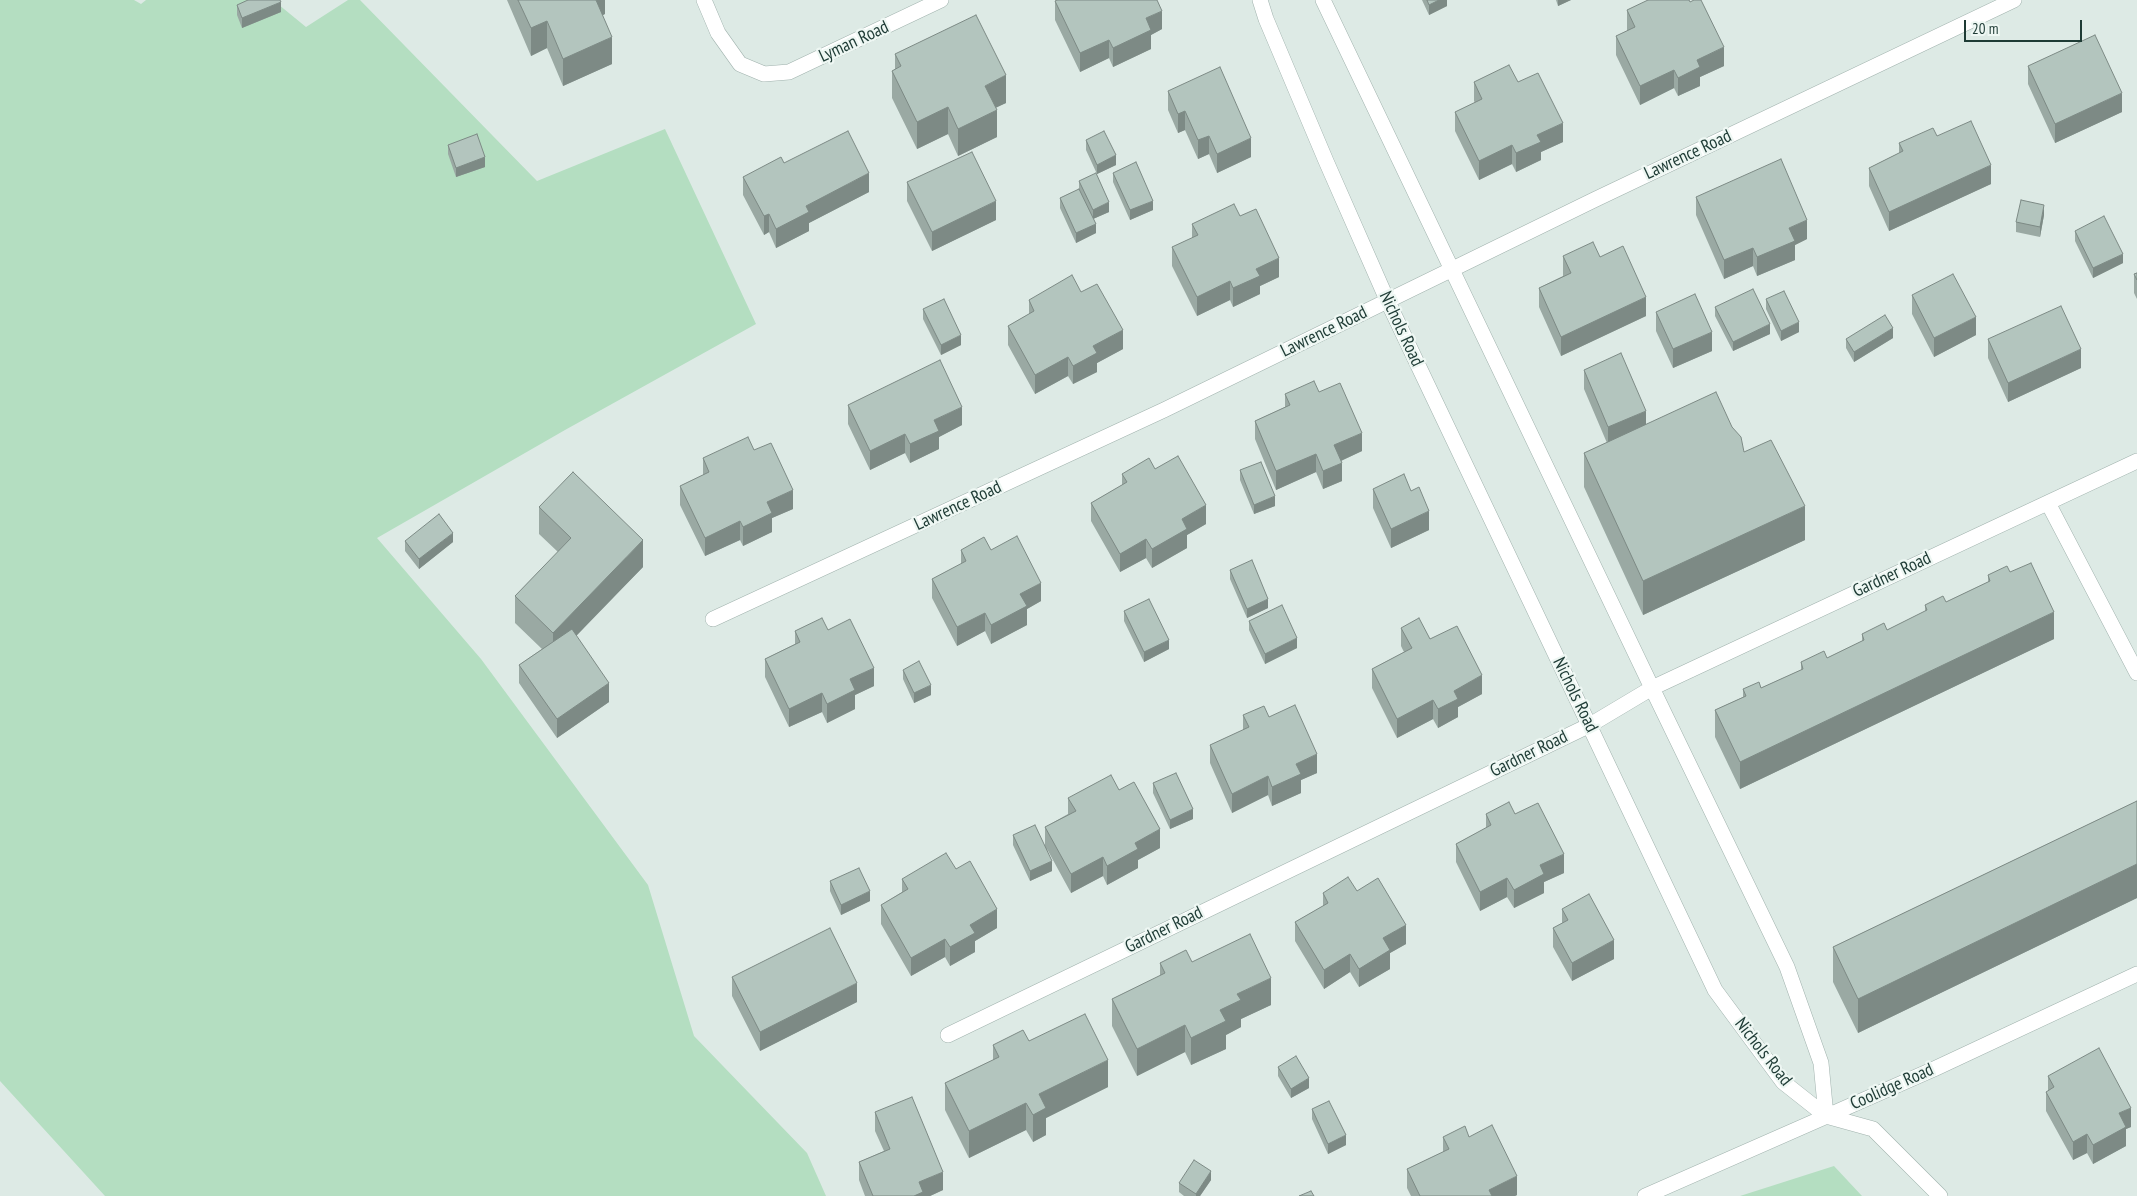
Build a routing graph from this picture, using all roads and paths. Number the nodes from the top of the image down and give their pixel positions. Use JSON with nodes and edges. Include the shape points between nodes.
{"nodes":[{"id":1,"x":704,"y":0,"type":"edge"},
{"id":2,"x":941,"y":0,"type":"edge"},
{"id":3,"x":1260,"y":0,"type":"edge"},
{"id":4,"x":1323,"y":0,"type":"edge"},
{"id":5,"x":2014,"y":0,"type":"edge"},
{"id":6,"x":1453,"y":268,"type":"junction"},
{"id":7,"x":1388,"y":302,"type":"junction"},
{"id":8,"x":2137,"y":461,"type":"edge"},
{"id":9,"x":2048,"y":503,"type":"junction"},
{"id":10,"x":713,"y":619,"type":"dead end"},
{"id":11,"x":2137,"y":673,"type":"edge"},
{"id":12,"x":1652,"y":688,"type":"junction"},
{"id":13,"x":1590,"y":725,"type":"junction"},
{"id":14,"x":2137,"y":974,"type":"edge"},
{"id":15,"x":948,"y":1035,"type":"dead end"},
{"id":16,"x":1826,"y":1116,"type":"junction"},
{"id":17,"x":1645,"y":1196,"type":"edge"},
{"id":18,"x":1940,"y":1196,"type":"edge"}],
"edges":[{"from":1,"to":2,"type":"street","name":"Lyman Road","via":[[718,33],[740,64],[764,74],[789,72]]},
{"from":3,"to":7,"type":"street","name":"Nichols Road"},
{"from":4,"to":6,"type":"street","name":"Nichols Road"},
{"from":5,"to":6,"type":"street","name":"Lawrence Road"},
{"from":6,"to":7,"type":"street","name":"Lawrence Road"},
{"from":6,"to":12,"type":"street","name":"Nichols Road"},
{"from":7,"to":10,"type":"street","name":"Lawrence Road"},
{"from":7,"to":13,"type":"street","name":"Nichols Road"},
{"from":8,"to":9,"type":"street","name":"Gardner Road"},
{"from":9,"to":11,"type":"street"},
{"from":9,"to":12,"type":"street","name":"Gardner Road"},
{"from":12,"to":13,"type":"street","name":"Gardner Road"},
{"from":12,"to":16,"type":"street","name":"Nichols Road","via":[[1787,966],[1821,1063]]},
{"from":13,"to":15,"type":"street","name":"Gardner Road"},
{"from":13,"to":16,"type":"street","name":"Nichols Road","via":[[1716,990],[1783,1082]]},
{"from":14,"to":16,"type":"street","name":"Coolidge Road"},
{"from":16,"to":17,"type":"street","name":"Coolidge Road"},
{"from":16,"to":18,"type":"street","via":[[1873,1129]]}]}
